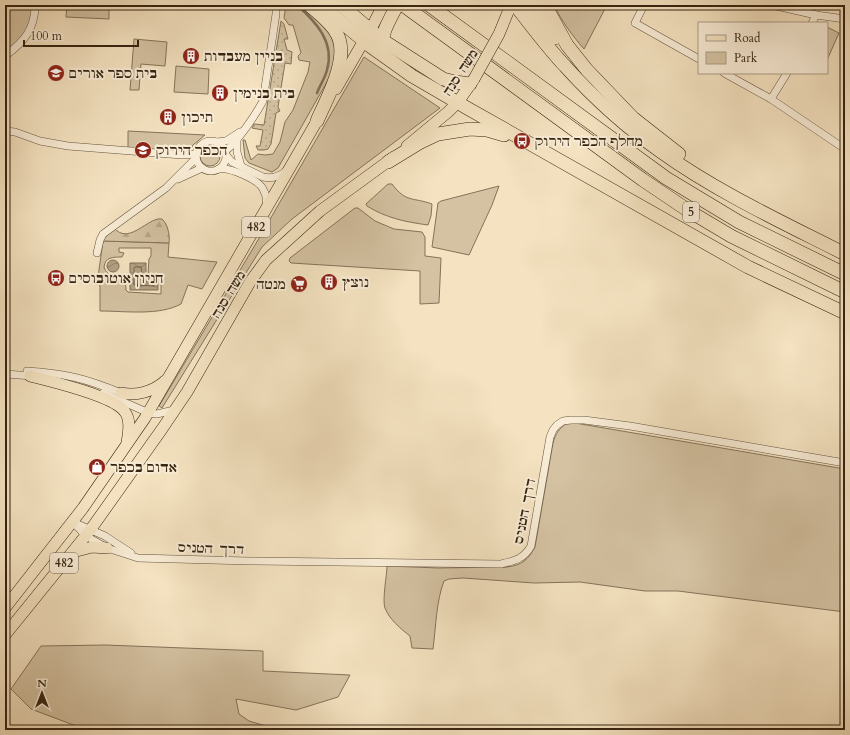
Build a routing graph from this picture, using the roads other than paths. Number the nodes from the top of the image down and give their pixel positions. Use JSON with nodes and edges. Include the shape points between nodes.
{"nodes":[{"id":1,"x":35,"y":5,"type":"edge"},
{"id":2,"x":276,"y":5,"type":"edge"},
{"id":3,"x":309,"y":5,"type":"edge"},
{"id":4,"x":321,"y":5,"type":"edge"},
{"id":5,"x":341,"y":5,"type":"edge"},
{"id":6,"x":383,"y":5,"type":"edge"},
{"id":7,"x":397,"y":5,"type":"edge"},
{"id":8,"x":403,"y":5,"type":"edge"},
{"id":9,"x":430,"y":5,"type":"edge"},
{"id":10,"x":530,"y":5,"type":"edge"},
{"id":11,"x":545,"y":5,"type":"edge"},
{"id":12,"x":644,"y":5,"type":"edge"},
{"id":13,"x":772,"y":5,"type":"edge"},
{"id":14,"x":511,"y":7,"type":"edge"},
{"id":15,"x":816,"y":15,"type":"junction"},
{"id":16,"x":845,"y":19,"type":"edge"},
{"id":17,"x":812,"y":22,"type":"edge"},
{"id":18,"x":372,"y":26,"type":"junction"},
{"id":19,"x":383,"y":36,"type":"junction"},
{"id":20,"x":363,"y":41,"type":"junction"},
{"id":21,"x":5,"y":56,"type":"edge"},
{"id":22,"x":386,"y":58,"type":"junction"},
{"id":23,"x":698,"y":58,"type":"edge"},
{"id":24,"x":587,"y":70,"type":"junction"},
{"id":25,"x":726,"y":74,"type":"edge"},
{"id":26,"x":786,"y":74,"type":"edge"},
{"id":27,"x":472,"y":81,"type":"junction"},
{"id":28,"x":771,"y":99,"type":"junction"},
{"id":29,"x":458,"y":102,"type":"junction"},
{"id":30,"x":317,"y":121,"type":"junction"},
{"id":31,"x":244,"y":128,"type":"junction"},
{"id":32,"x":5,"y":131,"type":"edge"},
{"id":33,"x":237,"y":139,"type":"junction"},
{"id":34,"x":522,"y":139,"type":"junction"},
{"id":35,"x":217,"y":142,"type":"junction"},
{"id":36,"x":845,"y":149,"type":"edge"},
{"id":37,"x":226,"y":153,"type":"junction"},
{"id":38,"x":196,"y":156,"type":"junction"},
{"id":39,"x":388,"y":162,"type":"junction"},
{"id":40,"x":292,"y":165,"type":"junction"},
{"id":41,"x":241,"y":166,"type":"junction"},
{"id":42,"x":202,"y":168,"type":"junction"},
{"id":43,"x":219,"y":169,"type":"junction"},
{"id":44,"x":175,"y":181,"type":"junction"},
{"id":45,"x":761,"y":211,"type":"junction"},
{"id":46,"x":265,"y":212,"type":"junction"},
{"id":47,"x":97,"y":253,"type":"dead end"},
{"id":48,"x":845,"y":254,"type":"edge"},
{"id":49,"x":845,"y":274,"type":"edge"},
{"id":50,"x":845,"y":292,"type":"edge"},
{"id":51,"x":845,"y":313,"type":"edge"},
{"id":52,"x":5,"y":370,"type":"edge"},
{"id":53,"x":5,"y":374,"type":"edge"},
{"id":54,"x":30,"y":376,"type":"junction"},
{"id":55,"x":169,"y":377,"type":"junction"},
{"id":56,"x":121,"y":393,"type":"joint"},
{"id":57,"x":174,"y":410,"type":"junction"},
{"id":58,"x":149,"y":412,"type":"junction"},
{"id":59,"x":126,"y":446,"type":"junction"},
{"id":60,"x":845,"y":463,"type":"edge"},
{"id":61,"x":120,"y":490,"type":"junction"},
{"id":62,"x":73,"y":522,"type":"junction"},
{"id":63,"x":89,"y":533,"type":"junction"},
{"id":64,"x":105,"y":536,"type":"junction"},
{"id":65,"x":107,"y":548,"type":"junction"},
{"id":66,"x":73,"y":552,"type":"junction"},
{"id":67,"x":138,"y":558,"type":"junction"},
{"id":68,"x":5,"y":608,"type":"edge"},
{"id":69,"x":5,"y":635,"type":"edge"}],
"edges":[{"from":1,"to":21,"type":"street","via":[[32,27],[23,40]]},
{"from":2,"to":31,"type":"street","via":[[263,101]]},
{"from":3,"to":30,"type":"highway","via":[[333,27],[342,49],[340,66]]},
{"from":4,"to":20,"type":"highway"},
{"from":5,"to":18,"type":"highway"},
{"from":6,"to":18,"type":"main road","name":"משה סנה","number":"482"},
{"from":7,"to":19,"type":"highway"},
{"from":8,"to":50,"type":"highway","number":"5","via":[[689,211],[732,236]]},
{"from":9,"to":49,"type":"highway","number":"5","via":[[666,178],[739,222]]},
{"from":10,"to":24,"type":"highway","via":[[564,51]]},
{"from":11,"to":24,"type":"highway","via":[[567,45]]},
{"from":12,"to":23,"type":"street","via":[[635,23]]},
{"from":13,"to":15,"type":"street"},
{"from":14,"to":27,"type":"main road","name":"משה סנה","number":"482","bridge":true},
{"from":14,"to":45,"type":"highway","via":[[564,66],[621,120],[659,151],[702,179]]},
{"from":15,"to":16,"type":"street"},
{"from":15,"to":17,"type":"street"},
{"from":18,"to":19,"type":"highway"},
{"from":18,"to":20,"type":"main road","name":"משה סנה","number":"482"},
{"from":19,"to":22,"type":"highway","via":[[382,52]]},
{"from":19,"to":27,"type":"highway","via":[[443,79],[455,82]]},
{"from":20,"to":22,"type":"highway"},
{"from":20,"to":30,"type":"main road","name":"משה סנה","number":"482"},
{"from":22,"to":29,"type":"highway"},
{"from":24,"to":45,"type":"highway","via":[[633,118],[673,150]]},
{"from":25,"to":28,"type":"street"},
{"from":26,"to":28,"type":"street"},
{"from":27,"to":29,"type":"main road","name":"משה סנה","number":"482"},
{"from":28,"to":36,"type":"street"},
{"from":29,"to":34,"type":"highway"},
{"from":29,"to":39,"type":"main road","name":"משה סנה","number":"482"},
{"from":30,"to":40,"type":"main road","name":"משה סנה","number":"482"},
{"from":31,"to":33,"type":"street"},
{"from":31,"to":35,"type":"street","via":[[226,141]]},
{"from":32,"to":38,"type":"street","via":[[15,132],[40,142],[68,146]]},
{"from":33,"to":37,"type":"street"},
{"from":33,"to":41,"type":"street"},
{"from":34,"to":39,"type":"highway","via":[[487,130],[458,130],[438,134]]},
{"from":34,"to":51,"type":"highway","via":[[748,267]]},
{"from":35,"to":37,"type":"street"},
{"from":35,"to":38,"type":"street","via":[[207,141],[202,144],[198,147]]},
{"from":37,"to":41,"type":"street","via":[[229,159]]},
{"from":37,"to":43,"type":"street","via":[[224,163]]},
{"from":38,"to":42,"type":"street"},
{"from":38,"to":44,"type":"street"},
{"from":39,"to":57,"type":"main road","name":"משה סנה","number":"482","via":[[320,211],[266,260],[250,282]]},
{"from":40,"to":41,"type":"street","via":[[281,176],[268,178]]},
{"from":40,"to":46,"type":"main road","name":"משה סנה","number":"482"},
{"from":42,"to":43,"type":"street","via":[[210,171]]},
{"from":42,"to":44,"type":"street"},
{"from":43,"to":46,"type":"street","via":[[236,172],[260,185],[266,196]]},
{"from":44,"to":47,"type":"street","via":[[102,234]]},
{"from":45,"to":48,"type":"highway"},
{"from":46,"to":55,"type":"main road","name":"משה סנה","number":"482"},
{"from":52,"to":56,"type":"street","via":[[62,374]]},
{"from":53,"to":54,"type":"street"},
{"from":54,"to":58,"type":"street","via":[[58,379],[89,388]]},
{"from":54,"to":59,"type":"main road","via":[[76,389],[121,407],[128,420]]},
{"from":55,"to":56,"type":"main road","via":[[160,386],[151,390],[134,394]]},
{"from":55,"to":58,"type":"main road","name":"משה סנה","number":"482"},
{"from":57,"to":58,"type":"street","via":[[157,414]]},
{"from":57,"to":61,"type":"main road","name":"משה סנה","number":"482"},
{"from":58,"to":59,"type":"main road","name":"משה סנה","number":"482"},
{"from":59,"to":62,"type":"main road","name":"משה סנה","number":"482"},
{"from":60,"to":67,"type":"street","name":"דרך הטניס","via":[[630,426],[571,420],[564,421],[552,430],[530,546],[517,560],[501,564]]},
{"from":61,"to":63,"type":"main road","name":"משה סנה","number":"482"},
{"from":61,"to":64,"type":"street","via":[[102,522],[101,531]]},
{"from":62,"to":63,"type":"street","name":"דרך הטניס"},
{"from":62,"to":68,"type":"main road","name":"משה סנה","number":"482"},
{"from":63,"to":64,"type":"street","name":"דרך הטניס"},
{"from":63,"to":65,"type":"street","name":"דרך הטניס"},
{"from":63,"to":66,"type":"main road","name":"משה סנה","number":"482"},
{"from":64,"to":67,"type":"street","name":"דרך הטניס"},
{"from":65,"to":66,"type":"main road","via":[[92,547]]},
{"from":65,"to":67,"type":"street","name":"דרך הטניס"},
{"from":66,"to":69,"type":"main road","name":"משה סנה","number":"482"}]}
